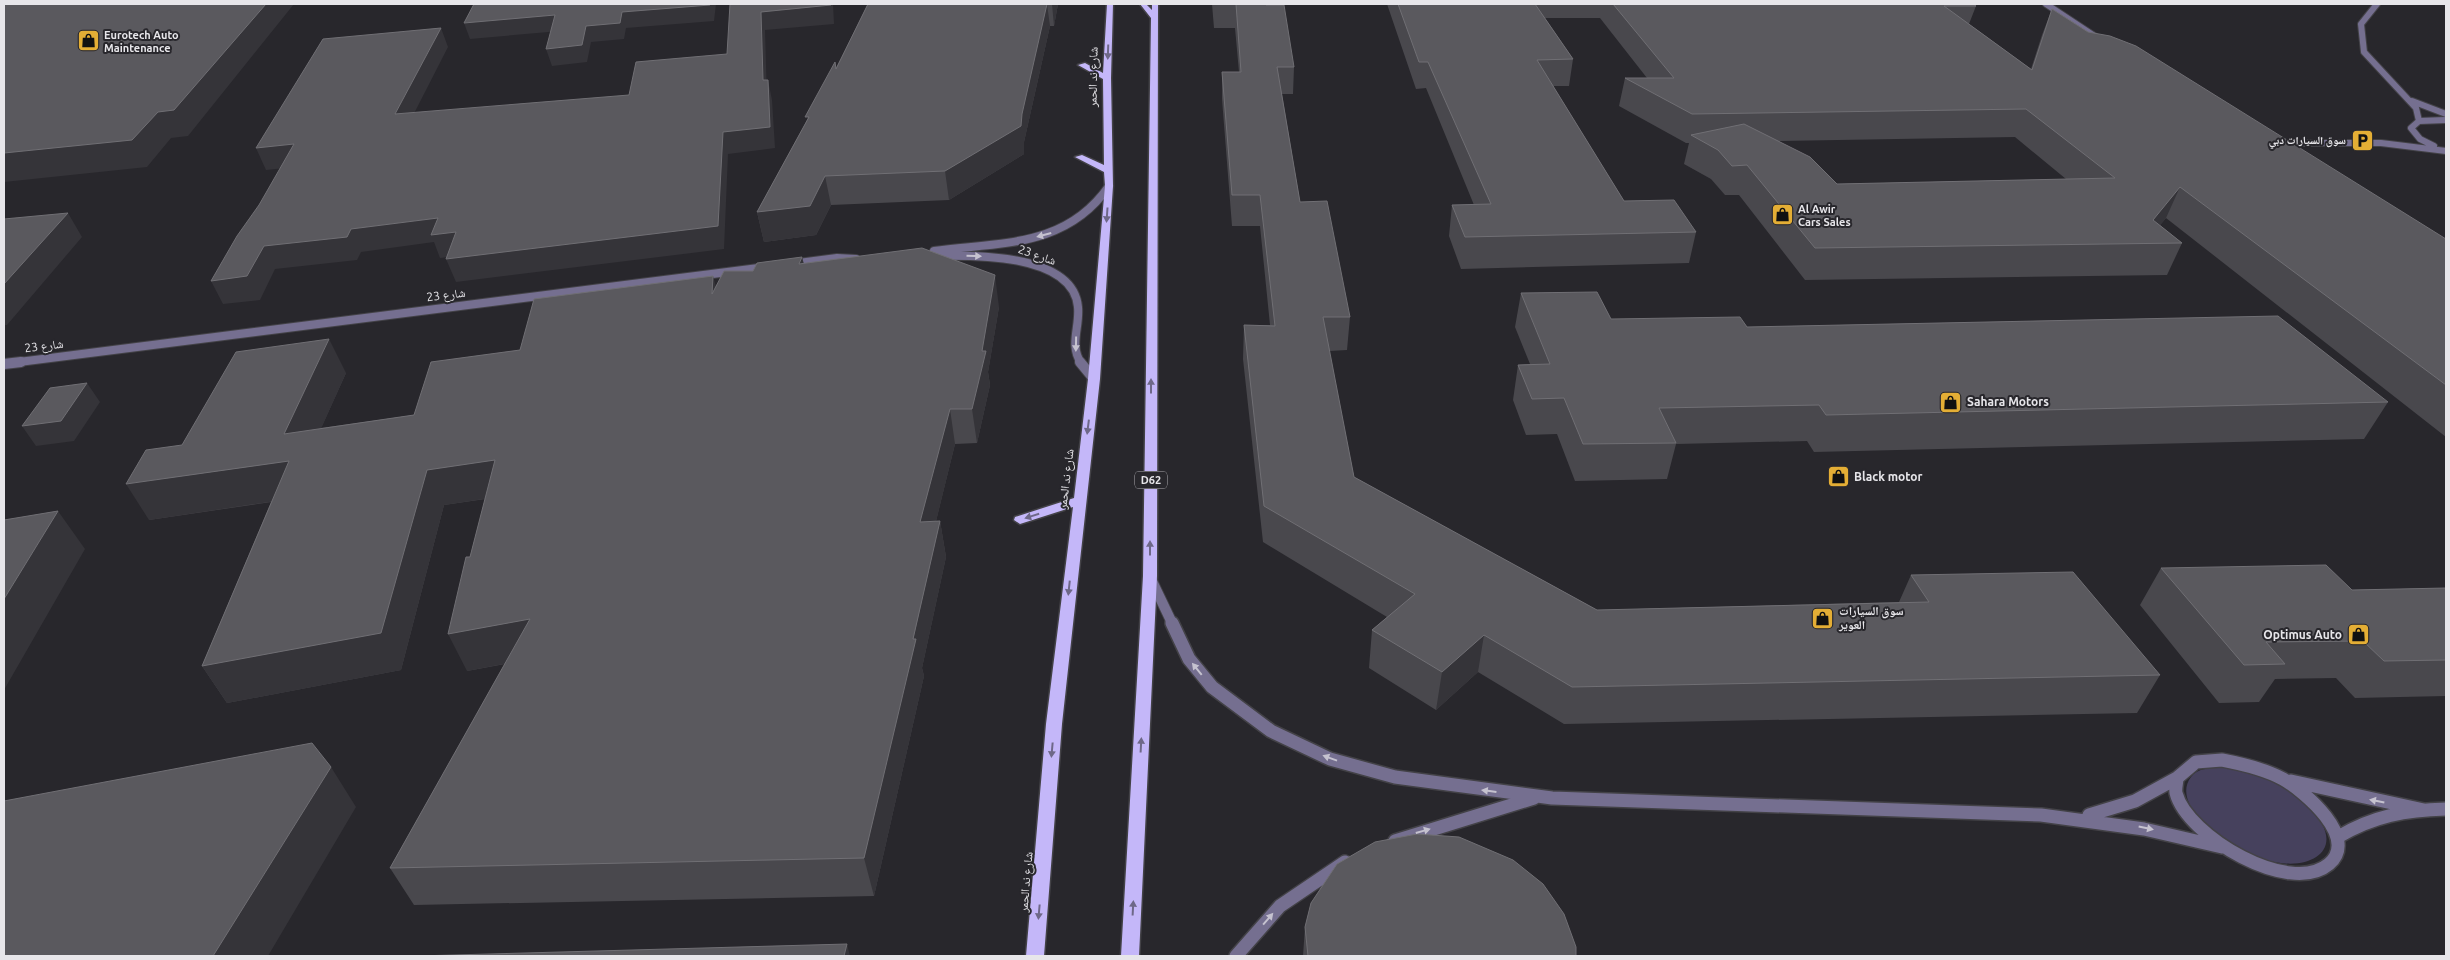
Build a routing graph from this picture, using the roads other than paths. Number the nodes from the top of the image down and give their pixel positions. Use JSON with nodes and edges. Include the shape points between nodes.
{"nodes":[{"id":1,"x":1110,"y":4,"type":"edge"},
{"id":2,"x":1143,"y":4,"type":"edge"},
{"id":3,"x":2046,"y":4,"type":"edge"},
{"id":4,"x":2377,"y":4,"type":"edge"},
{"id":5,"x":1154,"y":10,"type":"edge"},
{"id":6,"x":2106,"y":44,"type":"edge"},
{"id":7,"x":1082,"y":65,"type":"dead end"},
{"id":8,"x":1107,"y":78,"type":"junction"},
{"id":9,"x":2410,"y":100,"type":"junction"},
{"id":10,"x":2446,"y":114,"type":"edge"},
{"id":11,"x":2446,"y":120,"type":"edge"},
{"id":12,"x":2419,"y":122,"type":"junction"},
{"id":13,"x":2413,"y":133,"type":"junction"},
{"id":14,"x":2268,"y":143,"type":"edge"},
{"id":15,"x":2380,"y":143,"type":"junction"},
{"id":16,"x":2446,"y":151,"type":"edge"},
{"id":17,"x":1079,"y":157,"type":"dead end"},
{"id":18,"x":1107,"y":170,"type":"junction"},
{"id":19,"x":1109,"y":186,"type":"junction"},
{"id":20,"x":864,"y":259,"type":"edge"},
{"id":21,"x":4,"y":364,"type":"edge"},
{"id":22,"x":1094,"y":379,"type":"junction"},
{"id":23,"x":1078,"y":501,"type":"junction"},
{"id":24,"x":1020,"y":520,"type":"dead end"},
{"id":25,"x":1150,"y":576,"type":"junction"},
{"id":26,"x":2178,"y":778,"type":"junction"},
{"id":27,"x":2284,"y":780,"type":"junction"},
{"id":28,"x":1538,"y":797,"type":"junction"},
{"id":29,"x":2446,"y":809,"type":"edge"},
{"id":30,"x":2424,"y":810,"type":"junction"},
{"id":31,"x":2080,"y":817,"type":"junction"},
{"id":32,"x":2338,"y":837,"type":"junction"},
{"id":33,"x":1382,"y":846,"type":"edge"},
{"id":34,"x":2222,"y":846,"type":"junction"},
{"id":35,"x":1356,"y":857,"type":"edge"},
{"id":36,"x":1035,"y":956,"type":"edge"},
{"id":37,"x":1130,"y":956,"type":"edge"},
{"id":38,"x":1236,"y":956,"type":"edge"}],
"edges":[{"from":1,"to":8,"type":"main road","name":"شارع ند الحمر","one_way":true},
{"from":2,"to":5,"type":"main road"},
{"from":3,"to":6,"type":"street"},
{"from":4,"to":9,"type":"street","via":[[2361,24],[2364,52]]},
{"from":25,"to":5,"type":"main road","number":"D62","one_way":true},
{"from":7,"to":8,"type":"main road"},
{"from":8,"to":18,"type":"main road","name":"شارع ند الحمر"},
{"from":9,"to":10,"type":"street"},
{"from":9,"to":12,"type":"street","via":[[2416,108]]},
{"from":11,"to":12,"type":"street"},
{"from":12,"to":13,"type":"street","via":[[2411,128]]},
{"from":13,"to":15,"type":"street"},
{"from":13,"to":16,"type":"street"},
{"from":14,"to":15,"type":"street"},
{"from":15,"to":16,"type":"street"},
{"from":17,"to":18,"type":"main road"},
{"from":18,"to":19,"type":"main road","name":"شارع ند الحمر"},
{"from":19,"to":22,"type":"main road","name":"شارع ند الحمر","one_way":true},
{"from":19,"to":22,"type":"street","name":"شارع 23","one_way":true,"via":[[1085,215],[1050,234],[922,254],[997,256],[1041,267],[1058,276],[1077,299],[1076,353]]},
{"from":20,"to":21,"type":"street","name":"شارع 23","via":[[837,258]]},
{"from":22,"to":23,"type":"main road","name":"شارع ند الحمر","one_way":true},
{"from":23,"to":24,"type":"main road","one_way":true},
{"from":23,"to":36,"type":"main road","name":"شارع ند الحمر","one_way":true,"via":[[1054,724]]},
{"from":28,"to":25,"type":"street","one_way":true,"via":[[1395,777],[1330,759],[1271,731],[1212,688],[1189,659]]},
{"from":37,"to":25,"type":"main road","number":"D62","one_way":true},
{"from":26,"to":27,"type":"street","via":[[2196,762],[2222,760],[2254,766]]},
{"from":26,"to":31,"type":"street","via":[[2152,795],[2120,808]]},
{"from":26,"to":34,"type":"street","via":[[2176,792],[2184,811]]},
{"from":30,"to":27,"type":"street","one_way":true},
{"from":27,"to":32,"type":"street","via":[[2308,797],[2327,817]]},
{"from":28,"to":31,"type":"street"},
{"from":33,"to":28,"type":"street","one_way":true},
{"from":29,"to":30,"type":"street"},
{"from":30,"to":32,"type":"street","via":[[2389,813],[2360,822]]},
{"from":31,"to":34,"type":"street","one_way":true},
{"from":32,"to":34,"type":"street","via":[[2338,851],[2329,864],[2312,871],[2288,872],[2259,864]]},
{"from":38,"to":35,"type":"street","one_way":true,"via":[[1280,906],[1340,864]]}]}
